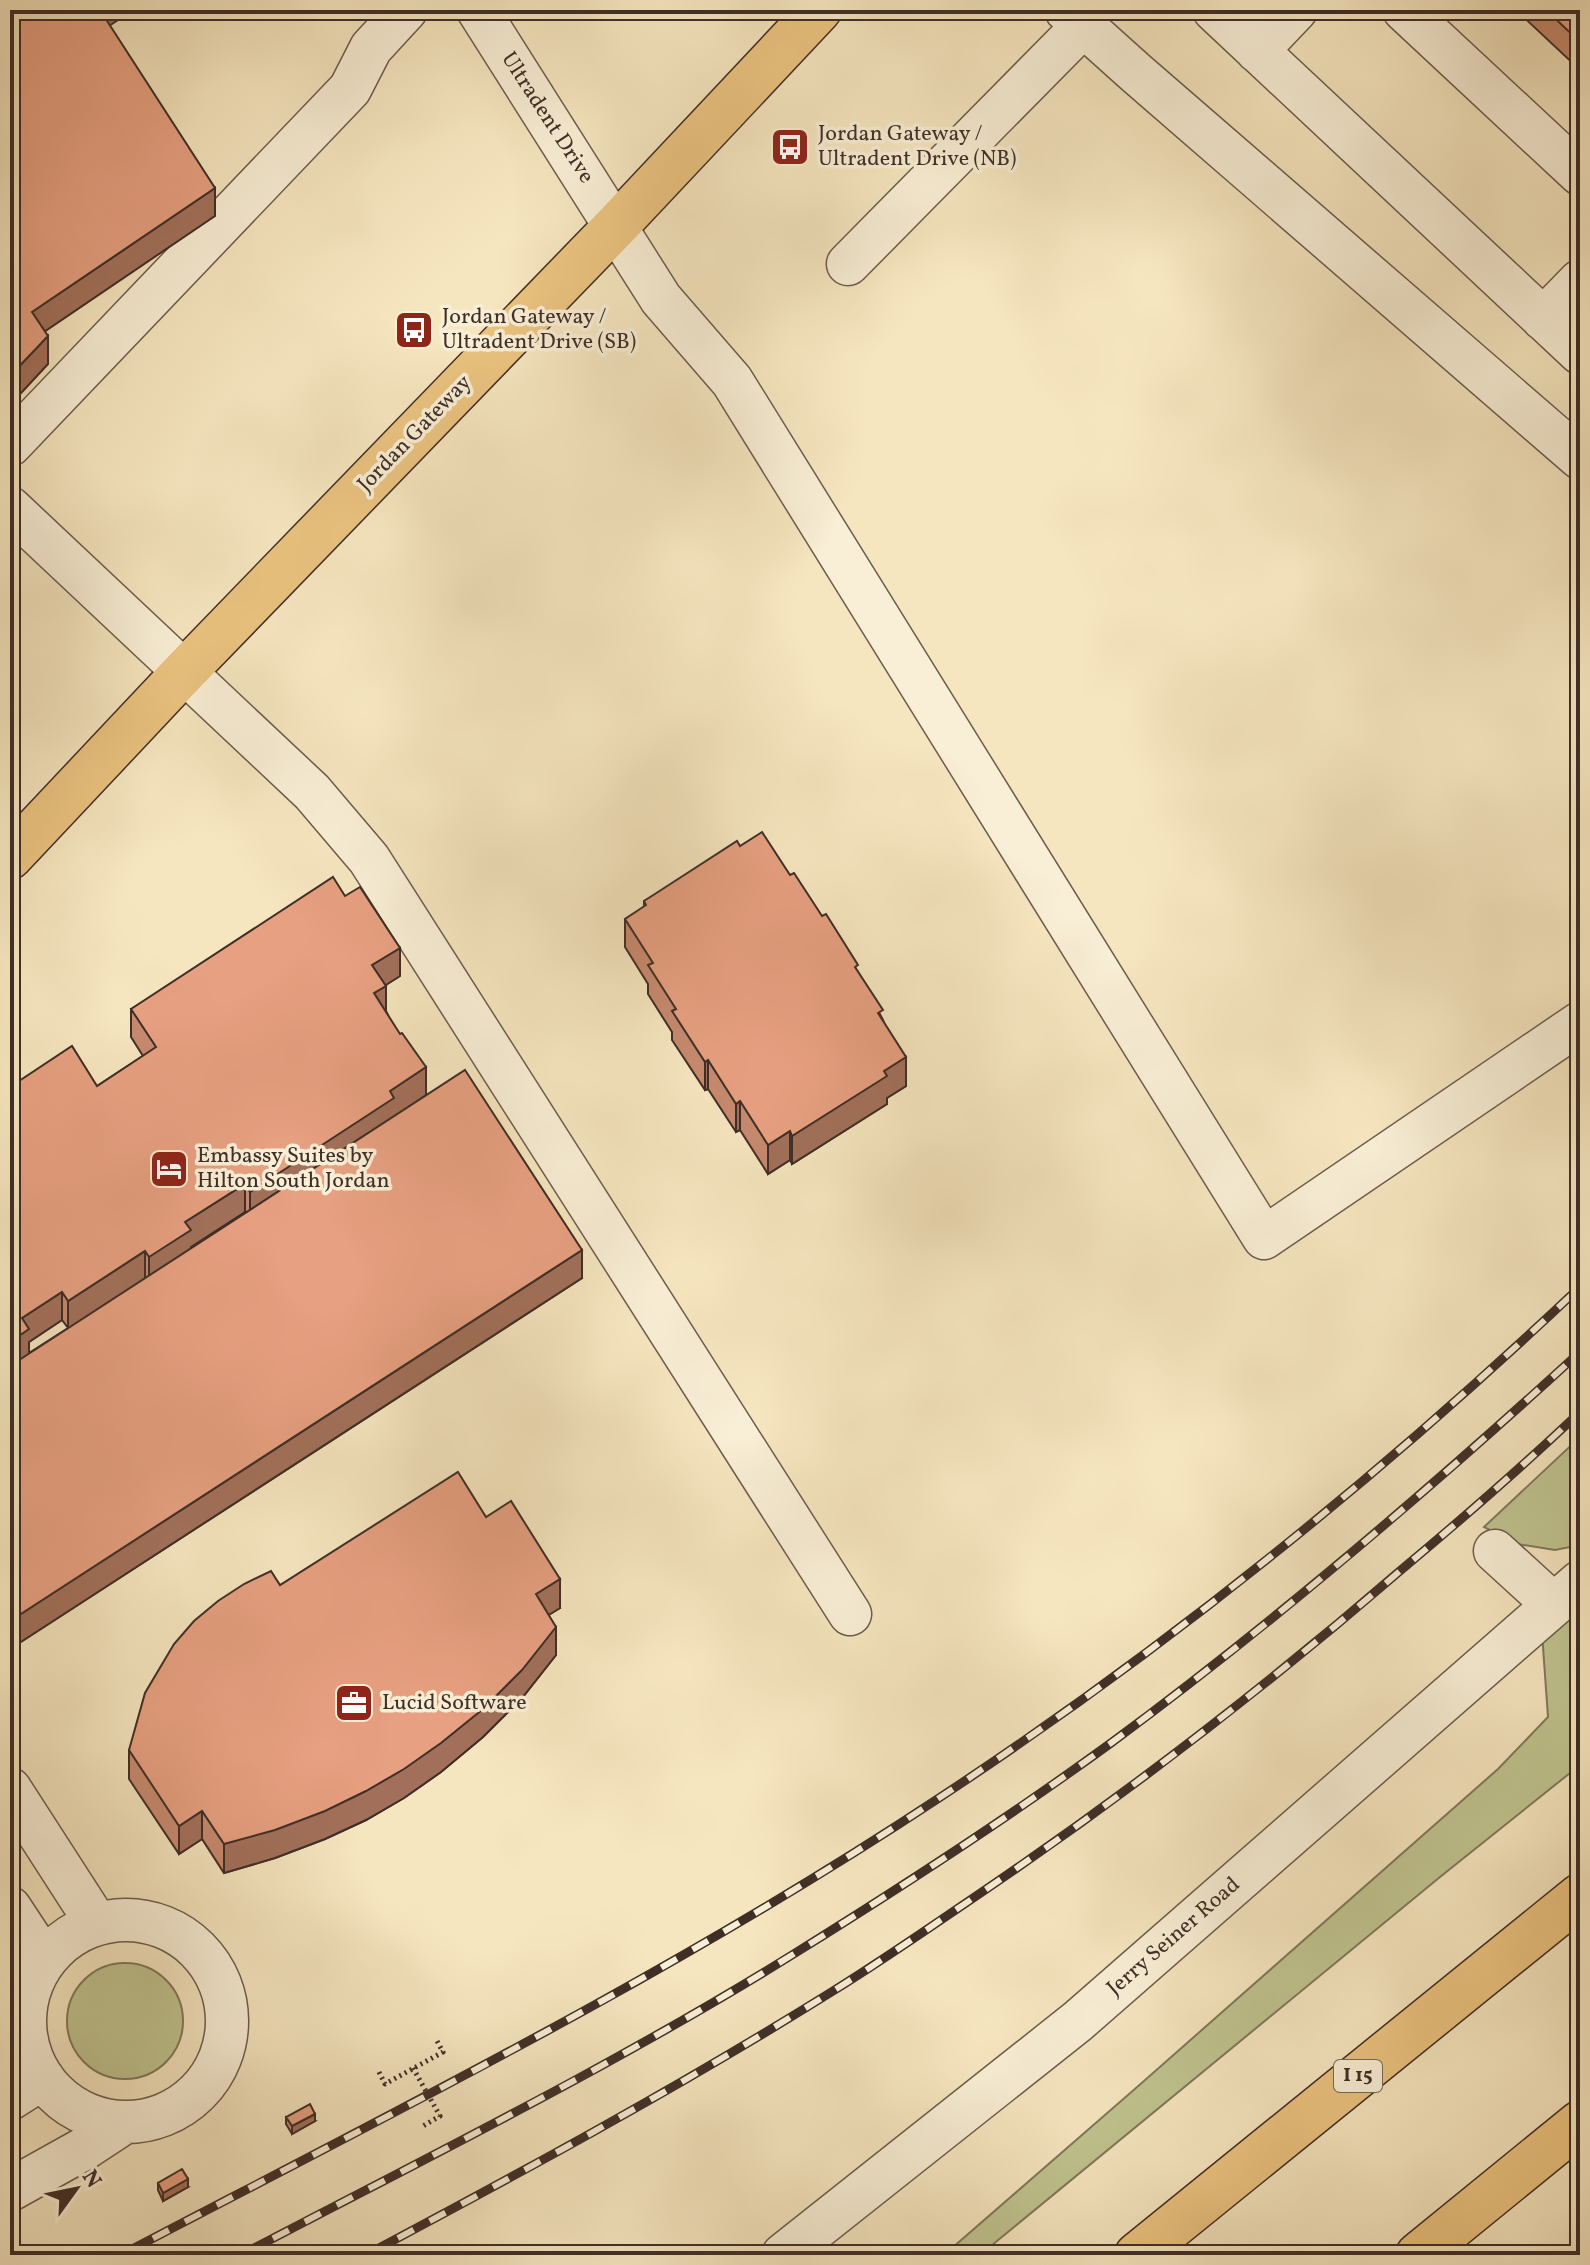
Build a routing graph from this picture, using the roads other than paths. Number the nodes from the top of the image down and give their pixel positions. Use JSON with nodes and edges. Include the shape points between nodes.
{"nodes":[{"id":1,"x":406,"y":10,"type":"edge"},
{"id":2,"x":478,"y":10,"type":"edge"},
{"id":3,"x":819,"y":10,"type":"edge"},
{"id":4,"x":1214,"y":10,"type":"edge"},
{"id":5,"x":1296,"y":10,"type":"edge"},
{"id":6,"x":1404,"y":10,"type":"edge"},
{"id":7,"x":1075,"y":17,"type":"edge"},
{"id":8,"x":1257,"y":51,"type":"junction"},
{"id":9,"x":1580,"y":174,"type":"edge"},
{"id":10,"x":616,"y":226,"type":"junction"},
{"id":11,"x":848,"y":264,"type":"dead end"},
{"id":12,"x":1580,"y":281,"type":"edge"},
{"id":13,"x":1543,"y":319,"type":"junction"},
{"id":14,"x":1580,"y":353,"type":"edge"},
{"id":15,"x":10,"y":445,"type":"edge"},
{"id":16,"x":1580,"y":458,"type":"edge"},
{"id":17,"x":10,"y":508,"type":"edge"},
{"id":18,"x":184,"y":672,"type":"junction"},
{"id":19,"x":10,"y":857,"type":"edge"},
{"id":20,"x":1580,"y":1023,"type":"edge"},
{"id":21,"x":1495,"y":1551,"type":"dead end"},
{"id":22,"x":1566,"y":1593,"type":"edge"},
{"id":23,"x":850,"y":1614,"type":"dead end"},
{"id":24,"x":10,"y":1789,"type":"edge"},
{"id":25,"x":1580,"y":1896,"type":"edge"},
{"id":26,"x":10,"y":1908,"type":"edge"},
{"id":27,"x":97,"y":1924,"type":"junction"},
{"id":28,"x":45,"y":1961,"type":"junction"},
{"id":29,"x":27,"y":2088,"type":"edge"},
{"id":30,"x":125,"y":2122,"type":"junction"},
{"id":31,"x":1580,"y":2123,"type":"edge"},
{"id":32,"x":10,"y":2190,"type":"edge"},
{"id":33,"x":783,"y":2255,"type":"edge"},
{"id":34,"x":1137,"y":2255,"type":"edge"},
{"id":35,"x":1418,"y":2255,"type":"edge"}],
"edges":[{"from":1,"to":15,"type":"street","via":[[371,48],[350,89]]},
{"from":2,"to":10,"type":"street","name":"Ultradent Drive"},
{"from":3,"to":10,"type":"main road","name":"Jordan Gateway"},
{"from":4,"to":8,"type":"street"},
{"from":5,"to":8,"type":"street"},
{"from":6,"to":9,"type":"street"},
{"from":7,"to":11,"type":"street"},
{"from":7,"to":16,"type":"street"},
{"from":8,"to":13,"type":"street"},
{"from":10,"to":18,"type":"main road","name":"Jordan Gateway"},
{"from":10,"to":20,"type":"street","name":"Ultradent Drive","via":[[661,299],[732,381],[1264,1238]]},
{"from":12,"to":13,"type":"street"},
{"from":13,"to":14,"type":"street"},
{"from":17,"to":18,"type":"street"},
{"from":18,"to":19,"type":"main road","name":"Jordan Gateway"},
{"from":18,"to":23,"type":"street","via":[[312,792],[369,859]]},
{"from":21,"to":22,"type":"street"},
{"from":22,"to":33,"type":"street","name":"Jerry Seiner Road","via":[[1078,2021]]},
{"from":24,"to":27,"type":"street"},
{"from":25,"to":34,"type":"main road","number":"I 15"},
{"from":26,"to":28,"type":"street"},
{"from":27,"to":28,"type":"street","via":[[68,1938]]},
{"from":27,"to":30,"type":"street","via":[[132,1920],[177,1934],[210,1967],[224,2000],[223,2048],[200,2089],[171,2111]]},
{"from":28,"to":29,"type":"street","via":[[32,1982],[25,2018],[31,2055]]},
{"from":29,"to":30,"type":"street","via":[[58,2095],[101,2119]]},
{"from":30,"to":32,"type":"street"},
{"from":31,"to":35,"type":"main road"}]}
